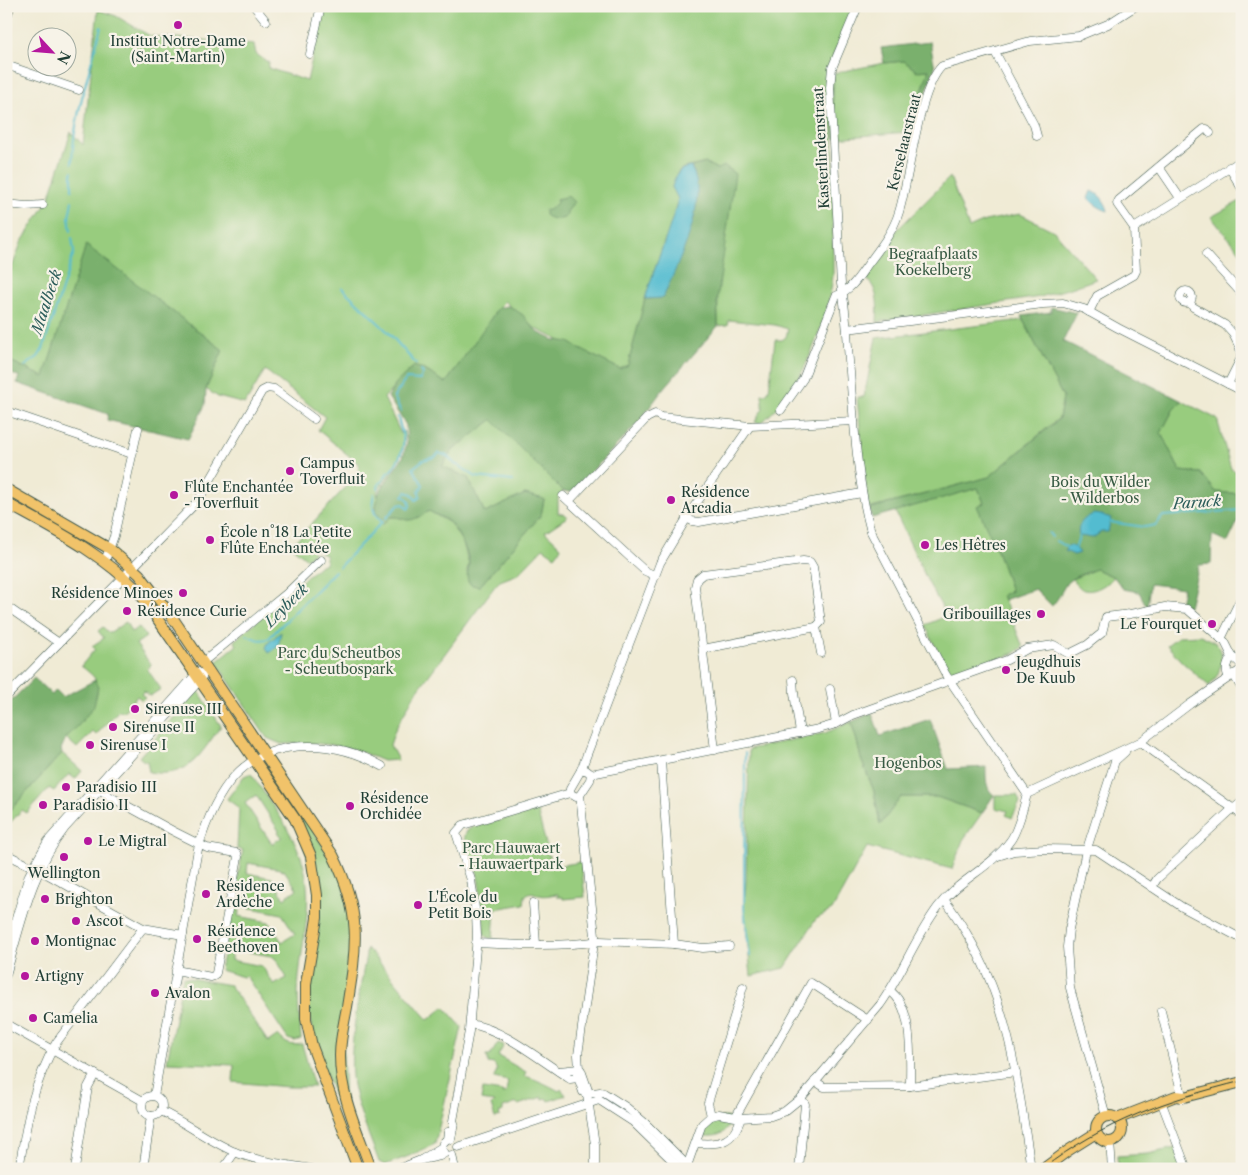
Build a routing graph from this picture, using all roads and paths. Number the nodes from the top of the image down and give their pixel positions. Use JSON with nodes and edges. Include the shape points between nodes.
{"nodes":[{"id":1,"x":9,"y":6,"type":"edge"},
{"id":2,"x":254,"y":6,"type":"edge"},
{"id":3,"x":321,"y":6,"type":"edge"},
{"id":4,"x":858,"y":6,"type":"edge"},
{"id":5,"x":1136,"y":6,"type":"edge"},
{"id":6,"x":6,"y":15,"type":"edge"},
{"id":7,"x":266,"y":21,"type":"dead end"},
{"id":8,"x":995,"y":52,"type":"junction"},
{"id":9,"x":310,"y":54,"type":"dead end"},
{"id":10,"x":6,"y":65,"type":"edge"},
{"id":11,"x":79,"y":90,"type":"dead end"},
{"id":12,"x":1210,"y":133,"type":"dead end"},
{"id":13,"x":1037,"y":136,"type":"dead end"},
{"id":14,"x":1242,"y":160,"type":"edge"},
{"id":15,"x":1159,"y":167,"type":"junction"},
{"id":16,"x":1229,"y":167,"type":"junction"},
{"id":17,"x":1242,"y":190,"type":"edge"},
{"id":18,"x":1180,"y":198,"type":"junction"},
{"id":19,"x":6,"y":204,"type":"edge"},
{"id":20,"x":43,"y":205,"type":"dead end"},
{"id":21,"x":1134,"y":228,"type":"junction"},
{"id":22,"x":1206,"y":254,"type":"dead end"},
{"id":23,"x":843,"y":293,"type":"junction"},
{"id":24,"x":1242,"y":294,"type":"edge"},
{"id":25,"x":1189,"y":302,"type":"dead end"},
{"id":26,"x":1089,"y":312,"type":"junction"},
{"id":27,"x":847,"y":329,"type":"junction"},
{"id":28,"x":1228,"y":384,"type":"junction"},
{"id":29,"x":1242,"y":391,"type":"edge"},
{"id":30,"x":781,"y":410,"type":"dead end"},
{"id":31,"x":6,"y":411,"type":"edge"},
{"id":32,"x":314,"y":419,"type":"dead end"},
{"id":33,"x":854,"y":421,"type":"junction"},
{"id":34,"x":750,"y":426,"type":"junction"},
{"id":35,"x":138,"y":429,"type":"dead end"},
{"id":36,"x":132,"y":454,"type":"junction"},
{"id":37,"x":6,"y":489,"type":"edge"},
{"id":38,"x":862,"y":493,"type":"junction"},
{"id":39,"x":6,"y":503,"type":"edge"},
{"id":40,"x":686,"y":518,"type":"junction"},
{"id":41,"x":110,"y":549,"type":"junction"},
{"id":42,"x":321,"y":560,"type":"dead end"},
{"id":43,"x":104,"y":561,"type":"junction"},
{"id":44,"x":134,"y":568,"type":"junction"},
{"id":45,"x":654,"y":575,"type":"junction"},
{"id":46,"x":124,"y":577,"type":"junction"},
{"id":47,"x":1242,"y":596,"type":"edge"},
{"id":48,"x":6,"y":606,"type":"edge"},
{"id":49,"x":816,"y":627,"type":"junction"},
{"id":50,"x":1218,"y":636,"type":"junction"},
{"id":51,"x":59,"y":644,"type":"junction"},
{"id":52,"x":703,"y":648,"type":"junction"},
{"id":53,"x":821,"y":653,"type":"dead end"},
{"id":54,"x":1232,"y":656,"type":"junction"},
{"id":55,"x":205,"y":665,"type":"junction"},
{"id":56,"x":1242,"y":667,"type":"edge"},
{"id":57,"x":1231,"y":675,"type":"junction"},
{"id":58,"x":198,"y":677,"type":"junction"},
{"id":59,"x":793,"y":680,"type":"dead end"},
{"id":60,"x":949,"y":680,"type":"junction"},
{"id":61,"x":830,"y":689,"type":"dead end"},
{"id":62,"x":1242,"y":689,"type":"edge"},
{"id":63,"x":6,"y":697,"type":"edge"},
{"id":64,"x":836,"y":724,"type":"junction"},
{"id":65,"x":800,"y":733,"type":"junction"},
{"id":66,"x":1140,"y":742,"type":"junction"},
{"id":67,"x":715,"y":750,"type":"junction"},
{"id":68,"x":266,"y":754,"type":"junction"},
{"id":69,"x":1112,"y":758,"type":"junction"},
{"id":70,"x":254,"y":759,"type":"junction"},
{"id":71,"x":661,"y":761,"type":"junction"},
{"id":72,"x":382,"y":766,"type":"dead end"},
{"id":73,"x":581,"y":770,"type":"junction"},
{"id":74,"x":591,"y":774,"type":"junction"},
{"id":75,"x":98,"y":788,"type":"junction"},
{"id":76,"x":570,"y":794,"type":"junction"},
{"id":77,"x":1027,"y":794,"type":"junction"},
{"id":78,"x":580,"y":795,"type":"junction"},
{"id":79,"x":1242,"y":802,"type":"edge"},
{"id":80,"x":1233,"y":809,"type":"junction"},
{"id":81,"x":1242,"y":815,"type":"edge"},
{"id":82,"x":1010,"y":842,"type":"junction"},
{"id":83,"x":200,"y":844,"type":"junction"},
{"id":84,"x":1087,"y":849,"type":"junction"},
{"id":85,"x":1014,"y":851,"type":"junction"},
{"id":86,"x":6,"y":854,"type":"edge"},
{"id":87,"x":998,"y":856,"type":"junction"},
{"id":88,"x":36,"y":869,"type":"junction"},
{"id":89,"x":1152,"y":887,"type":"junction"},
{"id":90,"x":944,"y":900,"type":"junction"},
{"id":91,"x":534,"y":903,"type":"dead end"},
{"id":92,"x":143,"y":928,"type":"junction"},
{"id":93,"x":183,"y":935,"type":"junction"},
{"id":94,"x":1242,"y":939,"type":"edge"},
{"id":95,"x":476,"y":942,"type":"junction"},
{"id":96,"x":595,"y":942,"type":"junction"},
{"id":97,"x":536,"y":944,"type":"junction"},
{"id":98,"x":674,"y":944,"type":"junction"},
{"id":99,"x":729,"y":946,"type":"dead end"},
{"id":100,"x":6,"y":952,"type":"edge"},
{"id":101,"x":176,"y":970,"type":"junction"},
{"id":102,"x":6,"y":976,"type":"edge"},
{"id":103,"x":743,"y":987,"type":"dead end"},
{"id":104,"x":890,"y":991,"type":"junction"},
{"id":105,"x":1161,"y":1010,"type":"dead end"},
{"id":106,"x":868,"y":1020,"type":"junction"},
{"id":107,"x":6,"y":1024,"type":"edge"},
{"id":108,"x":470,"y":1024,"type":"junction"},
{"id":109,"x":52,"y":1050,"type":"junction"},
{"id":110,"x":1016,"y":1072,"type":"junction"},
{"id":111,"x":580,"y":1073,"type":"junction"},
{"id":112,"x":95,"y":1074,"type":"junction"},
{"id":113,"x":815,"y":1081,"type":"junction"},
{"id":114,"x":1242,"y":1082,"type":"edge"},
{"id":115,"x":910,"y":1086,"type":"junction"},
{"id":116,"x":1242,"y":1086,"type":"edge"},
{"id":117,"x":587,"y":1094,"type":"junction"},
{"id":118,"x":154,"y":1096,"type":"junction"},
{"id":119,"x":801,"y":1098,"type":"junction"},
{"id":120,"x":1183,"y":1099,"type":"junction"},
{"id":121,"x":143,"y":1101,"type":"junction"},
{"id":122,"x":588,"y":1103,"type":"junction"},
{"id":123,"x":1162,"y":1104,"type":"junction"},
{"id":124,"x":791,"y":1108,"type":"junction"},
{"id":125,"x":160,"y":1111,"type":"junction"},
{"id":126,"x":151,"y":1116,"type":"junction"},
{"id":127,"x":711,"y":1116,"type":"junction"},
{"id":128,"x":1106,"y":1116,"type":"junction"},
{"id":129,"x":738,"y":1117,"type":"junction"},
{"id":130,"x":803,"y":1119,"type":"junction"},
{"id":131,"x":1119,"y":1121,"type":"junction"},
{"id":132,"x":1098,"y":1136,"type":"junction"},
{"id":133,"x":449,"y":1139,"type":"junction"},
{"id":134,"x":1110,"y":1142,"type":"junction"},
{"id":135,"x":696,"y":1143,"type":"junction"},
{"id":136,"x":458,"y":1147,"type":"junction"},
{"id":137,"x":236,"y":1152,"type":"junction"},
{"id":138,"x":446,"y":1152,"type":"junction"},
{"id":139,"x":1185,"y":1164,"type":"dead end"},
{"id":140,"x":686,"y":1168,"type":"edge"},
{"id":141,"x":19,"y":1169,"type":"edge"},
{"id":142,"x":75,"y":1169,"type":"edge"},
{"id":143,"x":143,"y":1169,"type":"edge"},
{"id":144,"x":223,"y":1169,"type":"edge"},
{"id":145,"x":311,"y":1169,"type":"edge"},
{"id":146,"x":358,"y":1169,"type":"edge"},
{"id":147,"x":371,"y":1169,"type":"edge"},
{"id":148,"x":398,"y":1169,"type":"edge"},
{"id":149,"x":455,"y":1169,"type":"edge"},
{"id":150,"x":595,"y":1169,"type":"edge"},
{"id":151,"x":799,"y":1169,"type":"edge"},
{"id":152,"x":1031,"y":1169,"type":"edge"},
{"id":153,"x":1043,"y":1169,"type":"edge"},
{"id":154,"x":1052,"y":1169,"type":"edge"},
{"id":155,"x":1112,"y":1169,"type":"edge"}],
"edges":[{"from":1,"to":6,"type":"main road"},
{"from":2,"to":7,"type":"street"},
{"from":3,"to":9,"type":"street"},
{"from":4,"to":23,"type":"street","name":"Kasterlindenstraat","via":[[832,68],[830,88]]},
{"from":5,"to":8,"type":"street","name":"Kerselaarstraat","via":[[1108,24],[1079,36],[1030,41]]},
{"from":8,"to":13,"type":"street"},
{"from":8,"to":23,"type":"street","name":"Kerselaarstraat","via":[[942,66],[935,72],[920,116],[898,214],[884,242],[850,289]]},
{"from":10,"to":11,"type":"street"},
{"from":12,"to":15,"type":"street","via":[[1204,129]]},
{"from":14,"to":16,"type":"street"},
{"from":15,"to":18,"type":"street"},
{"from":15,"to":21,"type":"street","via":[[1117,204]]},
{"from":16,"to":17,"type":"street"},
{"from":16,"to":18,"type":"street"},
{"from":18,"to":21,"type":"street"},
{"from":19,"to":20,"type":"street"},
{"from":21,"to":26,"type":"street","via":[[1134,275],[1097,296]]},
{"from":22,"to":24,"type":"street"},
{"from":23,"to":27,"type":"street","name":"Kasterlindenstraat"},
{"from":23,"to":30,"type":"street","via":[[836,296],[803,379]]},
{"from":25,"to":28,"type":"street","via":[[1225,325],[1240,348],[1241,358]]},
{"from":26,"to":27,"type":"street","via":[[1072,305],[1052,303]]},
{"from":26,"to":28,"type":"street"},
{"from":27,"to":33,"type":"street","name":"Kasterlindenstraat"},
{"from":28,"to":29,"type":"street"},
{"from":31,"to":36,"type":"street"},
{"from":32,"to":44,"type":"street","via":[[274,389],[262,391],[198,500]]},
{"from":33,"to":34,"type":"street"},
{"from":33,"to":38,"type":"street","name":"Kasterlindenstraat"},
{"from":34,"to":40,"type":"street"},
{"from":34,"to":45,"type":"street","via":[[655,414],[647,418],[566,499],[645,571]]},
{"from":35,"to":36,"type":"street"},
{"from":36,"to":41,"type":"street"},
{"from":37,"to":41,"type":"main road"},
{"from":38,"to":40,"type":"street","via":[[699,522]]},
{"from":38,"to":60,"type":"street","name":"Kasterlindenstraat","via":[[870,532]]},
{"from":39,"to":43,"type":"main road"},
{"from":40,"to":45,"type":"street"},
{"from":41,"to":43,"type":"street"},
{"from":41,"to":44,"type":"main road"},
{"from":42,"to":55,"type":"street"},
{"from":43,"to":46,"type":"main road"},
{"from":44,"to":46,"type":"street"},
{"from":44,"to":55,"type":"main road"},
{"from":45,"to":73,"type":"street"},
{"from":46,"to":51,"type":"street"},
{"from":46,"to":58,"type":"main road","via":[[149,605]]},
{"from":47,"to":50,"type":"street"},
{"from":48,"to":51,"type":"street"},
{"from":49,"to":52,"type":"street"},
{"from":49,"to":52,"type":"street","via":[[821,622],[810,562],[703,574],[695,587]]},
{"from":49,"to":53,"type":"street"},
{"from":50,"to":54,"type":"street"},
{"from":50,"to":60,"type":"street","via":[[1187,609],[1165,607],[1106,617],[1102,633],[1069,654],[1054,644],[1027,649],[1007,660]]},
{"from":51,"to":63,"type":"street"},
{"from":52,"to":67,"type":"street"},
{"from":54,"to":56,"type":"street"},
{"from":54,"to":57,"type":"street","via":[[1226,670]]},
{"from":55,"to":58,"type":"street"},
{"from":55,"to":68,"type":"main road"},
{"from":56,"to":57,"type":"street"},
{"from":57,"to":62,"type":"street"},
{"from":57,"to":66,"type":"street"},
{"from":58,"to":70,"type":"main road"},
{"from":58,"to":75,"type":"street"},
{"from":59,"to":65,"type":"street"},
{"from":60,"to":64,"type":"street","via":[[852,714]]},
{"from":60,"to":77,"type":"street","name":"Kasterlindenstraat"},
{"from":61,"to":64,"type":"street"},
{"from":64,"to":65,"type":"street"},
{"from":65,"to":67,"type":"street"},
{"from":66,"to":69,"type":"street"},
{"from":66,"to":80,"type":"street"},
{"from":67,"to":71,"type":"street"},
{"from":68,"to":70,"type":"street"},
{"from":68,"to":72,"type":"street","via":[[283,748],[322,746],[365,756]]},
{"from":68,"to":147,"type":"main road","via":[[334,855],[351,898],[355,943],[341,1040],[341,1072],[347,1102]]},
{"from":69,"to":77,"type":"street"},
{"from":69,"to":84,"type":"street"},
{"from":70,"to":83,"type":"street","via":[[226,787]]},
{"from":70,"to":146,"type":"main road","via":[[295,819],[311,856],[317,918],[306,984],[306,1019],[312,1046]]},
{"from":71,"to":74,"type":"street"},
{"from":71,"to":98,"type":"street"},
{"from":73,"to":74,"type":"street"},
{"from":73,"to":76,"type":"street"},
{"from":74,"to":78,"type":"street"},
{"from":75,"to":83,"type":"street"},
{"from":75,"to":88,"type":"street","via":[[58,828]]},
{"from":76,"to":78,"type":"street"},
{"from":76,"to":95,"type":"street","via":[[462,825],[456,832],[471,880]]},
{"from":77,"to":82,"type":"street"},
{"from":78,"to":96,"type":"street"},
{"from":79,"to":80,"type":"street"},
{"from":80,"to":81,"type":"street"},
{"from":80,"to":89,"type":"street"},
{"from":82,"to":85,"type":"street"},
{"from":82,"to":87,"type":"street"},
{"from":83,"to":93,"type":"street"},
{"from":83,"to":101,"type":"street","via":[[237,853],[238,857],[219,960],[211,977]]},
{"from":84,"to":85,"type":"street"},
{"from":84,"to":89,"type":"street","via":[[1096,850]]},
{"from":84,"to":128,"type":"street","via":[[1069,929],[1068,964],[1070,988]]},
{"from":85,"to":87,"type":"street"},
{"from":86,"to":88,"type":"street"},
{"from":87,"to":90,"type":"street","via":[[958,885]]},
{"from":88,"to":92,"type":"street"},
{"from":88,"to":100,"type":"street","via":[[26,882]]},
{"from":88,"to":102,"type":"street"},
{"from":89,"to":94,"type":"street","via":[[1210,924]]},
{"from":90,"to":104,"type":"street","via":[[922,928]]},
{"from":90,"to":110,"type":"street","via":[[975,948],[988,976],[1007,1030]]},
{"from":91,"to":97,"type":"street"},
{"from":92,"to":93,"type":"street"},
{"from":92,"to":109,"type":"street"},
{"from":93,"to":101,"type":"street"},
{"from":95,"to":97,"type":"street"},
{"from":95,"to":108,"type":"street"},
{"from":96,"to":97,"type":"street"},
{"from":96,"to":98,"type":"street"},
{"from":96,"to":111,"type":"street","via":[[581,1031]]},
{"from":98,"to":99,"type":"street","via":[[703,948]]},
{"from":101,"to":118,"type":"street"},
{"from":103,"to":127,"type":"street","via":[[708,1103]]},
{"from":104,"to":106,"type":"street"},
{"from":104,"to":115,"type":"street","via":[[897,997],[908,1029]]},
{"from":105,"to":120,"type":"street"},
{"from":106,"to":113,"type":"street"},
{"from":106,"to":129,"type":"street","via":[[811,984]]},
{"from":107,"to":109,"type":"street"},
{"from":108,"to":111,"type":"street","via":[[484,1027],[514,1042],[560,1070]]},
{"from":108,"to":133,"type":"street"},
{"from":109,"to":112,"type":"street"},
{"from":109,"to":141,"type":"street","via":[[32,1098]]},
{"from":110,"to":115,"type":"street"},
{"from":110,"to":152,"type":"street"},
{"from":111,"to":117,"type":"street"},
{"from":112,"to":121,"type":"street"},
{"from":112,"to":142,"type":"street","via":[[88,1087]]},
{"from":113,"to":115,"type":"street","via":[[824,1087]]},
{"from":113,"to":119,"type":"street"},
{"from":114,"to":120,"type":"main road"},
{"from":116,"to":120,"type":"main road"},
{"from":117,"to":122,"type":"street"},
{"from":117,"to":140,"type":"street","via":[[604,1093],[620,1104],[645,1123]]},
{"from":118,"to":121,"type":"street"},
{"from":118,"to":125,"type":"street","via":[[160,1100]]},
{"from":119,"to":124,"type":"street"},
{"from":119,"to":130,"type":"street","via":[[805,1104]]},
{"from":120,"to":123,"type":"main road","via":[[1176,1096]]},
{"from":121,"to":126,"type":"street","via":[[144,1112]]},
{"from":122,"to":136,"type":"street"},
{"from":122,"to":140,"type":"street","via":[[602,1100]]},
{"from":122,"to":150,"type":"street","via":[[595,1144]]},
{"from":123,"to":131,"type":"main road"},
{"from":123,"to":139,"type":"street"},
{"from":124,"to":129,"type":"street","via":[[771,1116]]},
{"from":124,"to":130,"type":"street"},
{"from":125,"to":126,"type":"street"},
{"from":125,"to":137,"type":"street"},
{"from":126,"to":143,"type":"street"},
{"from":127,"to":129,"type":"street","via":[[725,1114]]},
{"from":127,"to":135,"type":"street","via":[[702,1124]]},
{"from":128,"to":131,"type":"main road"},
{"from":128,"to":132,"type":"main road","via":[[1097,1122]]},
{"from":129,"to":135,"type":"street","via":[[734,1133],[725,1140],[716,1144]]},
{"from":130,"to":151,"type":"street"},
{"from":131,"to":134,"type":"main road","via":[[1120,1136]]},
{"from":132,"to":134,"type":"main road"},
{"from":132,"to":153,"type":"main road","via":[[1069,1150]]},
{"from":132,"to":154,"type":"main road"},
{"from":133,"to":136,"type":"street"},
{"from":133,"to":138,"type":"street","via":[[443,1143]]},
{"from":134,"to":155,"type":"street"},
{"from":135,"to":140,"type":"street"},
{"from":136,"to":138,"type":"street","via":[[456,1152]]},
{"from":137,"to":144,"type":"street"},
{"from":137,"to":145,"type":"street","via":[[258,1160]]},
{"from":138,"to":148,"type":"street"},
{"from":138,"to":149,"type":"street"}]}
